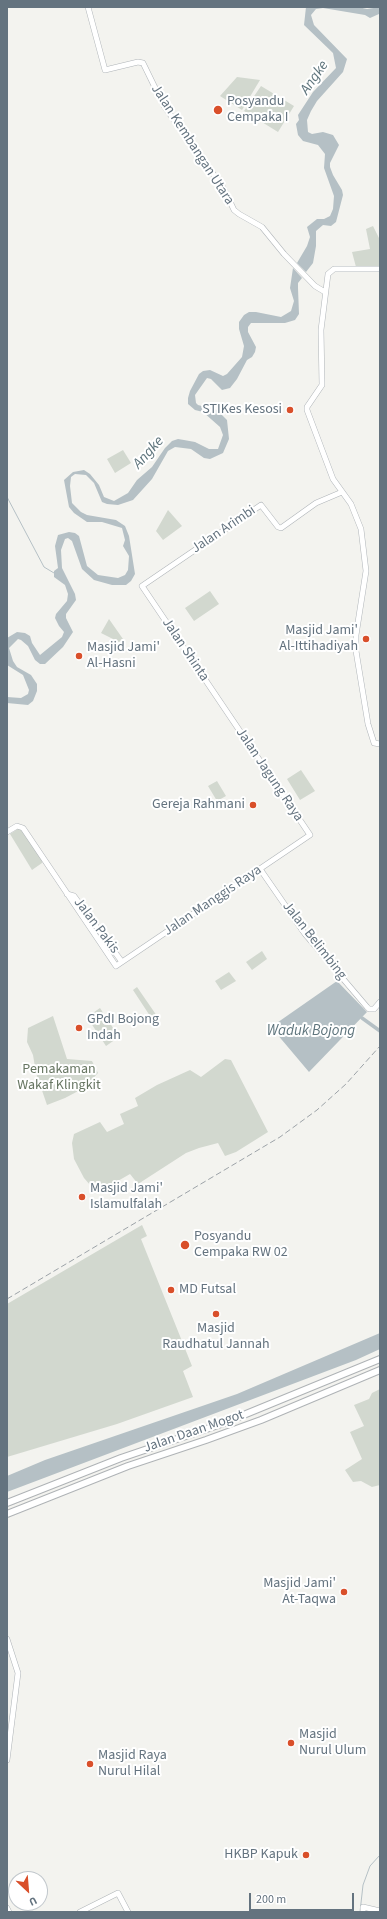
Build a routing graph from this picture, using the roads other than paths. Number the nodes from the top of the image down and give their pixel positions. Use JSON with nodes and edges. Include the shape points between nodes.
{"nodes":[{"id":1,"x":88,"y":7,"type":"edge"},
{"id":2,"x":380,"y":269,"type":"edge"},
{"id":3,"x":325,"y":292,"type":"junction"},
{"id":4,"x":342,"y":492,"type":"junction"},
{"id":5,"x":142,"y":586,"type":"joint"},
{"id":6,"x":228,"y":714,"type":"joint"},
{"id":7,"x":377,"y":744,"type":"edge"},
{"id":8,"x":7,"y":832,"type":"edge"},
{"id":9,"x":310,"y":835,"type":"joint"},
{"id":10,"x":260,"y":869,"type":"junction"},
{"id":11,"x":67,"y":894,"type":"junction"},
{"id":12,"x":122,"y":962,"type":"junction"},
{"id":13,"x":116,"y":966,"type":"joint"},
{"id":14,"x":380,"y":1002,"type":"edge"},
{"id":15,"x":380,"y":1359,"type":"edge"},
{"id":16,"x":380,"y":1370,"type":"edge"},
{"id":17,"x":7,"y":1503,"type":"edge"},
{"id":18,"x":7,"y":1514,"type":"edge"},
{"id":19,"x":7,"y":1639,"type":"edge"},
{"id":20,"x":7,"y":1760,"type":"edge"},
{"id":21,"x":7,"y":1908,"type":"edge"},
{"id":22,"x":363,"y":1910,"type":"edge"},
{"id":23,"x":380,"y":1911,"type":"edge"},
{"id":24,"x":9,"y":1912,"type":"edge"},
{"id":25,"x":80,"y":1912,"type":"edge"},
{"id":26,"x":128,"y":1912,"type":"edge"}],
"edges":[{"from":1,"to":3,"type":"street","name":"Jalan Kembangan Utara","via":[[105,70],[143,63],[164,106],[224,189],[234,209],[262,227],[294,264]]},
{"from":2,"to":3,"type":"street","via":[[331,270]]},
{"from":3,"to":4,"type":"street","via":[[320,342],[322,385],[307,410],[333,479]]},
{"from":4,"to":5,"type":"street","name":"Jalan Arimbi","via":[[316,503],[281,528],[261,505]]},
{"from":4,"to":7,"type":"street","via":[[359,522],[365,564],[355,646],[368,724]]},
{"from":5,"to":6,"type":"street","name":"Jalan Shinta"},
{"from":6,"to":9,"type":"street","name":"Jalan Jagung Raya"},
{"from":8,"to":11,"type":"street","name":"Jalan Pakis","via":[[17,826],[23,828]]},
{"from":9,"to":10,"type":"street","name":"Jalan Manggis Raya"},
{"from":10,"to":12,"type":"street","name":"Jalan Manggis Raya"},
{"from":10,"to":14,"type":"street","name":"Jalan Belimbing","via":[[305,934],[367,1007],[371,1010]]},
{"from":11,"to":12,"type":"street","name":"Jalan Pakis","via":[[74,896]]},
{"from":11,"to":13,"type":"street","name":"Jalan Pakis"},
{"from":12,"to":13,"type":"street","name":"Jalan Manggis Raya"},
{"from":15,"to":17,"type":"highway","name":"Jalan Daan Mogot","via":[[224,1423],[121,1458]]},
{"from":16,"to":18,"type":"highway","name":"Jalan Daan Mogot","via":[[261,1420],[148,1458]]},
{"from":19,"to":20,"type":"street","via":[[18,1673]]},
{"from":21,"to":24,"type":"street"},
{"from":22,"to":23,"type":"street"},
{"from":25,"to":26,"type":"street","via":[[118,1893]]}]}
